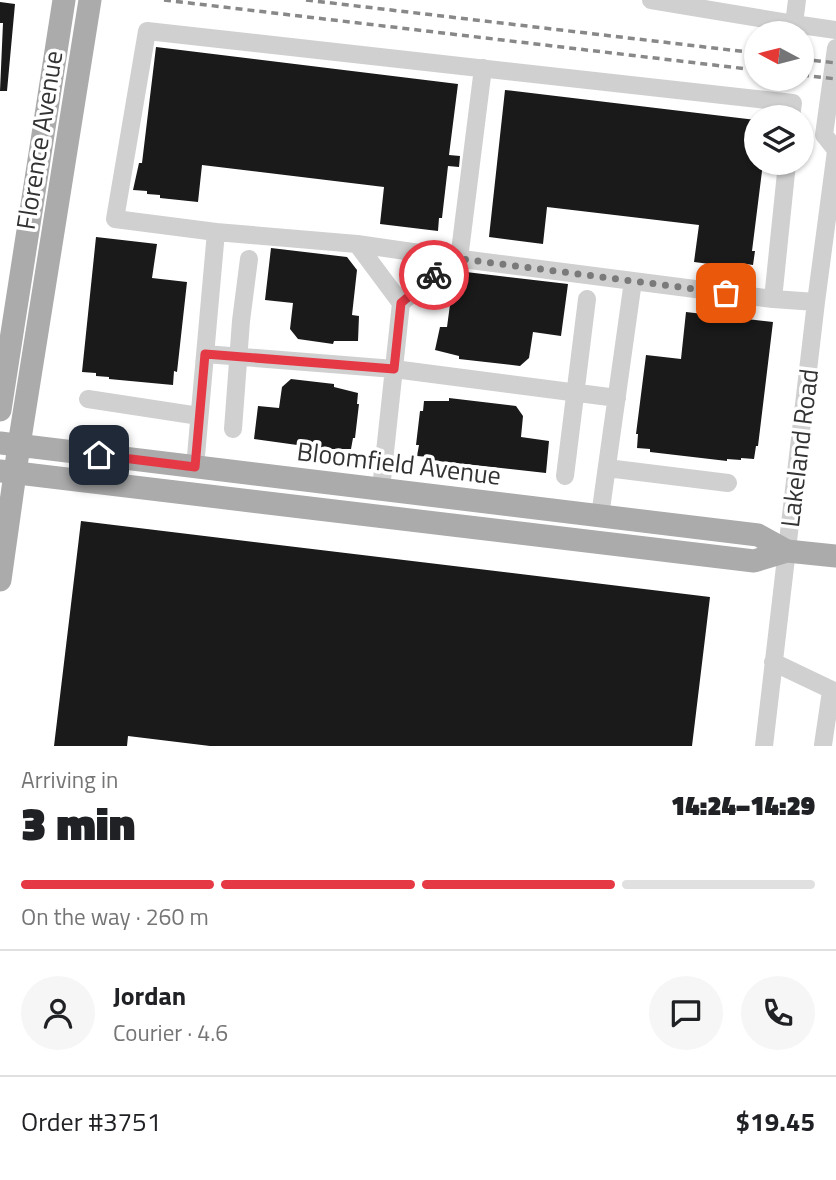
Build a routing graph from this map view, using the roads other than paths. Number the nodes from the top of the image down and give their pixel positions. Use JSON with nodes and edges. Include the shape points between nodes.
{"nodes":[{"id":1,"x":64,"y":0,"type":"edge"},
{"id":2,"x":90,"y":0,"type":"edge"},
{"id":3,"x":651,"y":0,"type":"edge"},
{"id":4,"x":797,"y":0,"type":"edge"},
{"id":5,"x":776,"y":21,"type":"edge"},
{"id":6,"x":794,"y":21,"type":"edge"},
{"id":7,"x":814,"y":27,"type":"edge"},
{"id":8,"x":836,"y":30,"type":"edge"},
{"id":9,"x":836,"y":48,"type":"edge"},
{"id":10,"x":483,"y":68,"type":"junction"},
{"id":11,"x":793,"y":105,"type":"edge"},
{"id":12,"x":836,"y":151,"type":"edge"},
{"id":13,"x":786,"y":175,"type":"edge"},
{"id":14,"x":216,"y":232,"type":"junction"},
{"id":15,"x":357,"y":244,"type":"junction"},
{"id":16,"x":456,"y":258,"type":"junction"},
{"id":17,"x":249,"y":259,"type":"dead end"},
{"id":18,"x":633,"y":281,"type":"junction"},
{"id":19,"x":587,"y":299,"type":"dead end"},
{"id":20,"x":773,"y":299,"type":"junction"},
{"id":21,"x":816,"y":302,"type":"junction"},
{"id":22,"x":401,"y":303,"type":"junction"},
{"id":23,"x":205,"y":354,"type":"junction"},
{"id":24,"x":240,"y":357,"type":"junction"},
{"id":25,"x":394,"y":369,"type":"junction"},
{"id":26,"x":576,"y":392,"type":"junction"},
{"id":27,"x":617,"y":398,"type":"junction"},
{"id":28,"x":88,"y":399,"type":"dead end"},
{"id":29,"x":0,"y":410,"type":"edge"},
{"id":30,"x":199,"y":416,"type":"junction"},
{"id":31,"x":233,"y":429,"type":"dead end"},
{"id":32,"x":9,"y":444,"type":"edge"},
{"id":33,"x":195,"y":467,"type":"junction"},
{"id":34,"x":607,"y":468,"type":"junction"},
{"id":35,"x":8,"y":472,"type":"edge"},
{"id":36,"x":565,"y":476,"type":"dead end"},
{"id":37,"x":728,"y":483,"type":"dead end"},
{"id":38,"x":381,"y":489,"type":"junction"},
{"id":39,"x":377,"y":516,"type":"junction"},
{"id":40,"x":600,"y":516,"type":"junction"},
{"id":41,"x":787,"y":551,"type":"junction"},
{"id":42,"x":836,"y":556,"type":"edge"},
{"id":43,"x":0,"y":580,"type":"edge"},
{"id":44,"x":774,"y":662,"type":"junction"},
{"id":45,"x":833,"y":691,"type":"edge"},
{"id":46,"x":764,"y":746,"type":"edge"},
{"id":47,"x":823,"y":746,"type":"edge"}],
"edges":[{"from":1,"to":29,"type":"main road","name":"Florence Avenue"},
{"from":2,"to":32,"type":"main road","name":"Florence Avenue"},
{"from":3,"to":5,"type":"street"},
{"from":4,"to":6,"type":"street"},
{"from":7,"to":8,"type":"street"},
{"from":9,"to":12,"type":"street","name":"Lakeland Road","via":[[824,135]]},
{"from":10,"to":11,"type":"street"},
{"from":10,"to":14,"type":"street","via":[[147,31],[116,219]]},
{"from":10,"to":16,"type":"street"},
{"from":12,"to":21,"type":"street","name":"Lakeland Road"},
{"from":13,"to":20,"type":"street"},
{"from":14,"to":15,"type":"street"},
{"from":14,"to":23,"type":"street"},
{"from":15,"to":16,"type":"street"},
{"from":15,"to":22,"type":"street"},
{"from":16,"to":18,"type":"street"},
{"from":16,"to":22,"type":"street"},
{"from":17,"to":24,"type":"street"},
{"from":18,"to":20,"type":"street"},
{"from":18,"to":27,"type":"street"},
{"from":19,"to":26,"type":"street"},
{"from":20,"to":21,"type":"street"},
{"from":21,"to":41,"type":"street","name":"Lakeland Road"},
{"from":22,"to":25,"type":"street"},
{"from":23,"to":24,"type":"street"},
{"from":23,"to":30,"type":"street"},
{"from":24,"to":25,"type":"street"},
{"from":24,"to":31,"type":"street"},
{"from":25,"to":26,"type":"street"},
{"from":25,"to":38,"type":"street"},
{"from":26,"to":27,"type":"street"},
{"from":26,"to":36,"type":"street"},
{"from":27,"to":34,"type":"street"},
{"from":28,"to":30,"type":"street"},
{"from":30,"to":33,"type":"street"},
{"from":32,"to":33,"type":"main road","name":"Bloomfield Avenue"},
{"from":32,"to":35,"type":"main road","name":"Florence Avenue"},
{"from":33,"to":38,"type":"main road","name":"Bloomfield Avenue"},
{"from":34,"to":37,"type":"street"},
{"from":34,"to":40,"type":"street"},
{"from":35,"to":39,"type":"main road","name":"Bloomfield Avenue"},
{"from":35,"to":43,"type":"main road","name":"Florence Avenue"},
{"from":38,"to":39,"type":"main road"},
{"from":38,"to":40,"type":"main road","name":"Bloomfield Avenue"},
{"from":39,"to":41,"type":"main road","name":"Bloomfield Avenue","via":[[754,561]]},
{"from":40,"to":41,"type":"main road","name":"Bloomfield Avenue","via":[[758,535]]},
{"from":41,"to":42,"type":"main road","name":"Bloomfield Avenue"},
{"from":41,"to":44,"type":"street","name":"Lakeland Road"},
{"from":44,"to":45,"type":"street"},
{"from":44,"to":46,"type":"street","name":"Lakeland Road"},
{"from":45,"to":47,"type":"street"}]}
